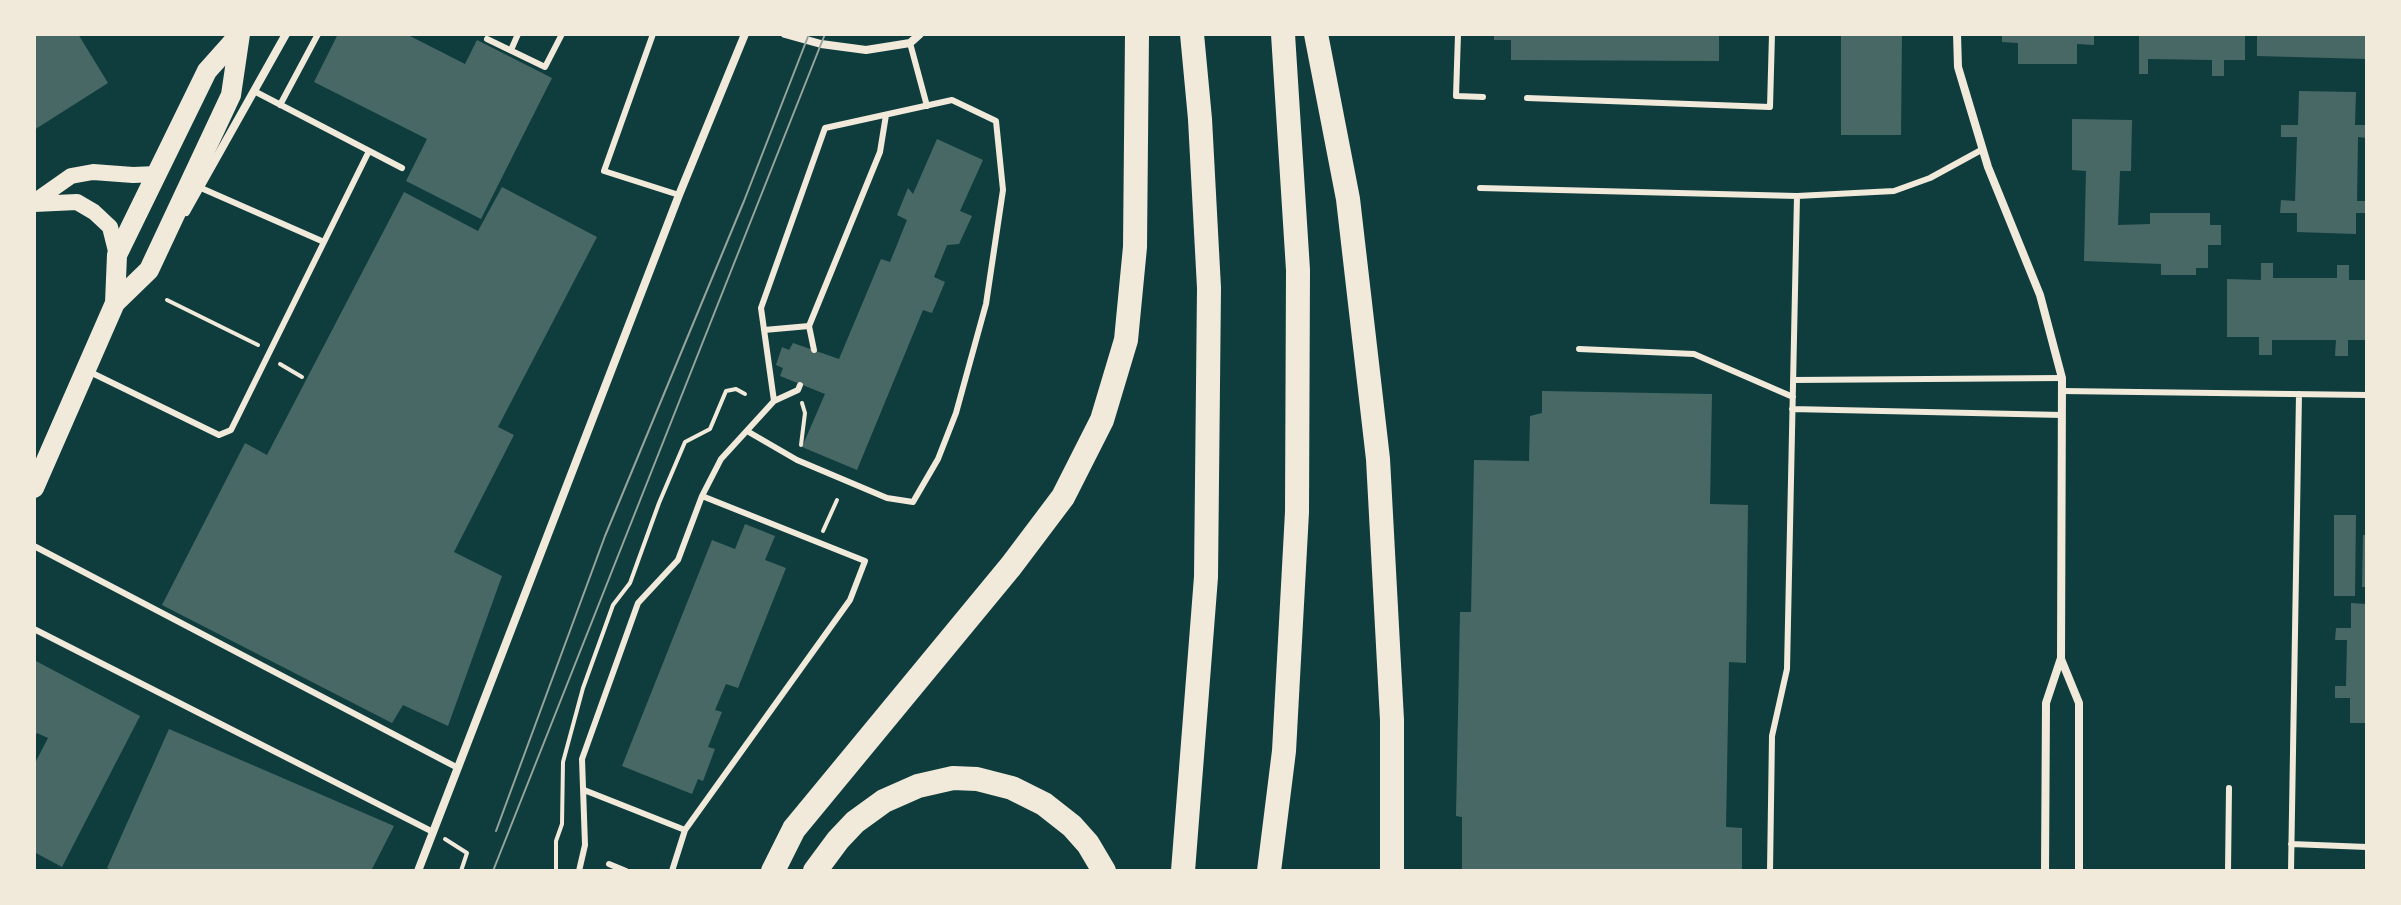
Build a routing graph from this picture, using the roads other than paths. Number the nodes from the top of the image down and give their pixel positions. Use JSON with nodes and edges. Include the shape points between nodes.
{"nodes":[{"id":1,"x":240,"y":34,"type":"edge"},
{"id":2,"x":286,"y":34,"type":"edge"},
{"id":3,"x":318,"y":34,"type":"edge"},
{"id":4,"x":518,"y":34,"type":"edge"},
{"id":5,"x":562,"y":34,"type":"edge"},
{"id":6,"x":653,"y":34,"type":"edge"},
{"id":7,"x":745,"y":34,"type":"edge"},
{"id":8,"x":785,"y":34,"type":"edge"},
{"id":9,"x":920,"y":34,"type":"edge"},
{"id":10,"x":1137,"y":34,"type":"edge"},
{"id":11,"x":1192,"y":34,"type":"edge"},
{"id":12,"x":1283,"y":34,"type":"edge"},
{"id":13,"x":1316,"y":34,"type":"edge"},
{"id":14,"x":1458,"y":34,"type":"edge"},
{"id":15,"x":1772,"y":34,"type":"edge"},
{"id":16,"x":1957,"y":34,"type":"edge"},
{"id":17,"x":487,"y":39,"type":"dead end"},
{"id":18,"x":910,"y":43,"type":"junction"},
{"id":19,"x":511,"y":50,"type":"junction"},
{"id":20,"x":254,"y":91,"type":"junction"},
{"id":21,"x":1483,"y":97,"type":"dead end"},
{"id":22,"x":1527,"y":98,"type":"dead end"},
{"id":23,"x":280,"y":105,"type":"junction"},
{"id":24,"x":927,"y":106,"type":"junction"},
{"id":25,"x":886,"y":115,"type":"junction"},
{"id":26,"x":1983,"y":149,"type":"junction"},
{"id":27,"x":369,"y":151,"type":"junction"},
{"id":28,"x":402,"y":168,"type":"dead end"},
{"id":29,"x":157,"y":174,"type":"junction"},
{"id":30,"x":201,"y":188,"type":"junction"},
{"id":31,"x":1480,"y":188,"type":"dead end"},
{"id":32,"x":679,"y":195,"type":"junction"},
{"id":33,"x":1797,"y":196,"type":"junction"},
{"id":34,"x":34,"y":203,"type":"edge"},
{"id":35,"x":324,"y":242,"type":"junction"},
{"id":36,"x":117,"y":255,"type":"junction"},
{"id":37,"x":149,"y":270,"type":"junction"},
{"id":38,"x":115,"y":303,"type":"junction"},
{"id":39,"x":809,"y":326,"type":"junction"},
{"id":40,"x":764,"y":330,"type":"junction"},
{"id":41,"x":1579,"y":349,"type":"dead end"},
{"id":42,"x":814,"y":350,"type":"dead end"},
{"id":43,"x":87,"y":371,"type":"junction"},
{"id":44,"x":2062,"y":378,"type":"junction"},
{"id":45,"x":1793,"y":380,"type":"junction"},
{"id":46,"x":800,"y":385,"type":"dead end"},
{"id":47,"x":2062,"y":391,"type":"junction"},
{"id":48,"x":2299,"y":394,"type":"junction"},
{"id":49,"x":2367,"y":395,"type":"edge"},
{"id":50,"x":1793,"y":397,"type":"junction"},
{"id":51,"x":774,"y":401,"type":"junction"},
{"id":52,"x":1792,"y":409,"type":"junction"},
{"id":53,"x":2062,"y":415,"type":"junction"},
{"id":54,"x":747,"y":431,"type":"junction"},
{"id":55,"x":34,"y":488,"type":"edge"},
{"id":56,"x":702,"y":496,"type":"junction"},
{"id":57,"x":34,"y":546,"type":"edge"},
{"id":58,"x":34,"y":629,"type":"edge"},
{"id":59,"x":2061,"y":658,"type":"junction"},
{"id":60,"x":458,"y":768,"type":"junction"},
{"id":61,"x":2229,"y":788,"type":"dead end"},
{"id":62,"x":584,"y":790,"type":"junction"},
{"id":63,"x":685,"y":830,"type":"junction"},
{"id":64,"x":433,"y":832,"type":"junction"},
{"id":65,"x":2291,"y":844,"type":"junction"},
{"id":66,"x":2367,"y":847,"type":"edge"},
{"id":67,"x":609,"y":864,"type":"dead end"},
{"id":68,"x":1271,"y":865,"type":"edge"},
{"id":69,"x":418,"y":871,"type":"edge"},
{"id":70,"x":579,"y":871,"type":"edge"},
{"id":71,"x":626,"y":871,"type":"edge"},
{"id":72,"x":672,"y":871,"type":"edge"},
{"id":73,"x":773,"y":871,"type":"edge"},
{"id":74,"x":815,"y":871,"type":"edge"},
{"id":75,"x":1104,"y":871,"type":"edge"},
{"id":76,"x":1183,"y":871,"type":"edge"},
{"id":77,"x":1392,"y":871,"type":"edge"},
{"id":78,"x":1770,"y":871,"type":"edge"},
{"id":79,"x":2045,"y":871,"type":"edge"},
{"id":80,"x":2079,"y":871,"type":"edge"},
{"id":81,"x":2228,"y":871,"type":"edge"},
{"id":82,"x":2291,"y":871,"type":"edge"}],
"edges":[{"from":1,"to":29,"type":"main road","via":[[207,71]]},
{"from":1,"to":37,"type":"main road","via":[[231,95]]},
{"from":2,"to":20,"type":"street"},
{"from":3,"to":23,"type":"lane"},
{"from":4,"to":19,"type":"lane"},
{"from":5,"to":19,"type":"lane","via":[[545,67]]},
{"from":6,"to":32,"type":"lane","via":[[604,171]]},
{"from":7,"to":32,"type":"street"},
{"from":8,"to":18,"type":"street","via":[[866,50]]},
{"from":9,"to":18,"type":"street"},
{"from":10,"to":73,"type":"highway","via":[[1135,247],[1126,340],[1102,420],[1063,497],[794,829]]},
{"from":11,"to":76,"type":"highway","via":[[1209,288],[1207,547]]},
{"from":12,"to":68,"type":"highway","via":[[1298,270],[1298,465],[1292,643]]},
{"from":13,"to":77,"type":"highway","via":[[1348,199],[1378,459],[1392,720]]},
{"from":14,"to":21,"type":"lane","via":[[1456,96]]},
{"from":15,"to":22,"type":"lane","via":[[1770,107]]},
{"from":16,"to":26,"type":"street","via":[[1958,67]]},
{"from":17,"to":19,"type":"lane"},
{"from":18,"to":24,"type":"lane"},
{"from":20,"to":23,"type":"lane"},
{"from":20,"to":30,"type":"street"},
{"from":23,"to":27,"type":"lane"},
{"from":24,"to":25,"type":"lane"},
{"from":24,"to":54,"type":"lane","via":[[952,100],[996,121],[1003,190],[986,304],[938,459],[913,502],[887,498],[797,460]]},
{"from":25,"to":39,"type":"lane","via":[[880,152]]},
{"from":25,"to":40,"type":"lane","via":[[825,128],[761,308]]},
{"from":26,"to":33,"type":"lane","via":[[1894,191]]},
{"from":26,"to":44,"type":"street","via":[[2040,295]]},
{"from":27,"to":28,"type":"lane"},
{"from":27,"to":35,"type":"lane"},
{"from":29,"to":34,"type":"main road","via":[[71,176]]},
{"from":29,"to":36,"type":"main road"},
{"from":30,"to":35,"type":"lane"},
{"from":30,"to":37,"type":"street"},
{"from":31,"to":33,"type":"lane"},
{"from":32,"to":60,"type":"street"},
{"from":33,"to":45,"type":"lane"},
{"from":34,"to":36,"type":"main road","via":[[77,202],[94,212],[110,227]]},
{"from":35,"to":43,"type":"lane","via":[[231,430],[219,435]]},
{"from":36,"to":38,"type":"main road"},
{"from":37,"to":38,"type":"main road"},
{"from":38,"to":43,"type":"main road"},
{"from":39,"to":40,"type":"lane"},
{"from":39,"to":42,"type":"lane"},
{"from":40,"to":51,"type":"lane"},
{"from":41,"to":50,"type":"lane","via":[[1694,354]]},
{"from":43,"to":55,"type":"main road"},
{"from":44,"to":45,"type":"lane"},
{"from":44,"to":47,"type":"street"},
{"from":45,"to":50,"type":"lane"},
{"from":46,"to":51,"type":"lane"},
{"from":47,"to":48,"type":"lane"},
{"from":47,"to":53,"type":"street"},
{"from":48,"to":49,"type":"lane"},
{"from":48,"to":65,"type":"lane"},
{"from":50,"to":52,"type":"lane"},
{"from":51,"to":54,"type":"lane"},
{"from":52,"to":53,"type":"lane"},
{"from":52,"to":78,"type":"lane","via":[[1787,669],[1772,736]]},
{"from":53,"to":59,"type":"street"},
{"from":54,"to":56,"type":"lane","via":[[721,459]]},
{"from":56,"to":62,"type":"lane","via":[[678,560],[638,603],[582,759]]},
{"from":56,"to":63,"type":"lane","via":[[865,561],[850,600]]},
{"from":57,"to":60,"type":"lane"},
{"from":58,"to":64,"type":"lane"},
{"from":59,"to":79,"type":"street","via":[[2046,703]]},
{"from":59,"to":80,"type":"street","via":[[2079,703]]},
{"from":60,"to":64,"type":"street"},
{"from":61,"to":81,"type":"lane"},
{"from":62,"to":63,"type":"lane"},
{"from":62,"to":70,"type":"lane","via":[[585,845]]},
{"from":63,"to":72,"type":"lane"},
{"from":64,"to":69,"type":"street"},
{"from":65,"to":66,"type":"lane"},
{"from":65,"to":82,"type":"lane"},
{"from":67,"to":71,"type":"lane"},
{"from":74,"to":75,"type":"highway","via":[[846,831],[884,801],[953,778],[1012,788],[1044,804],[1072,826]]}]}
